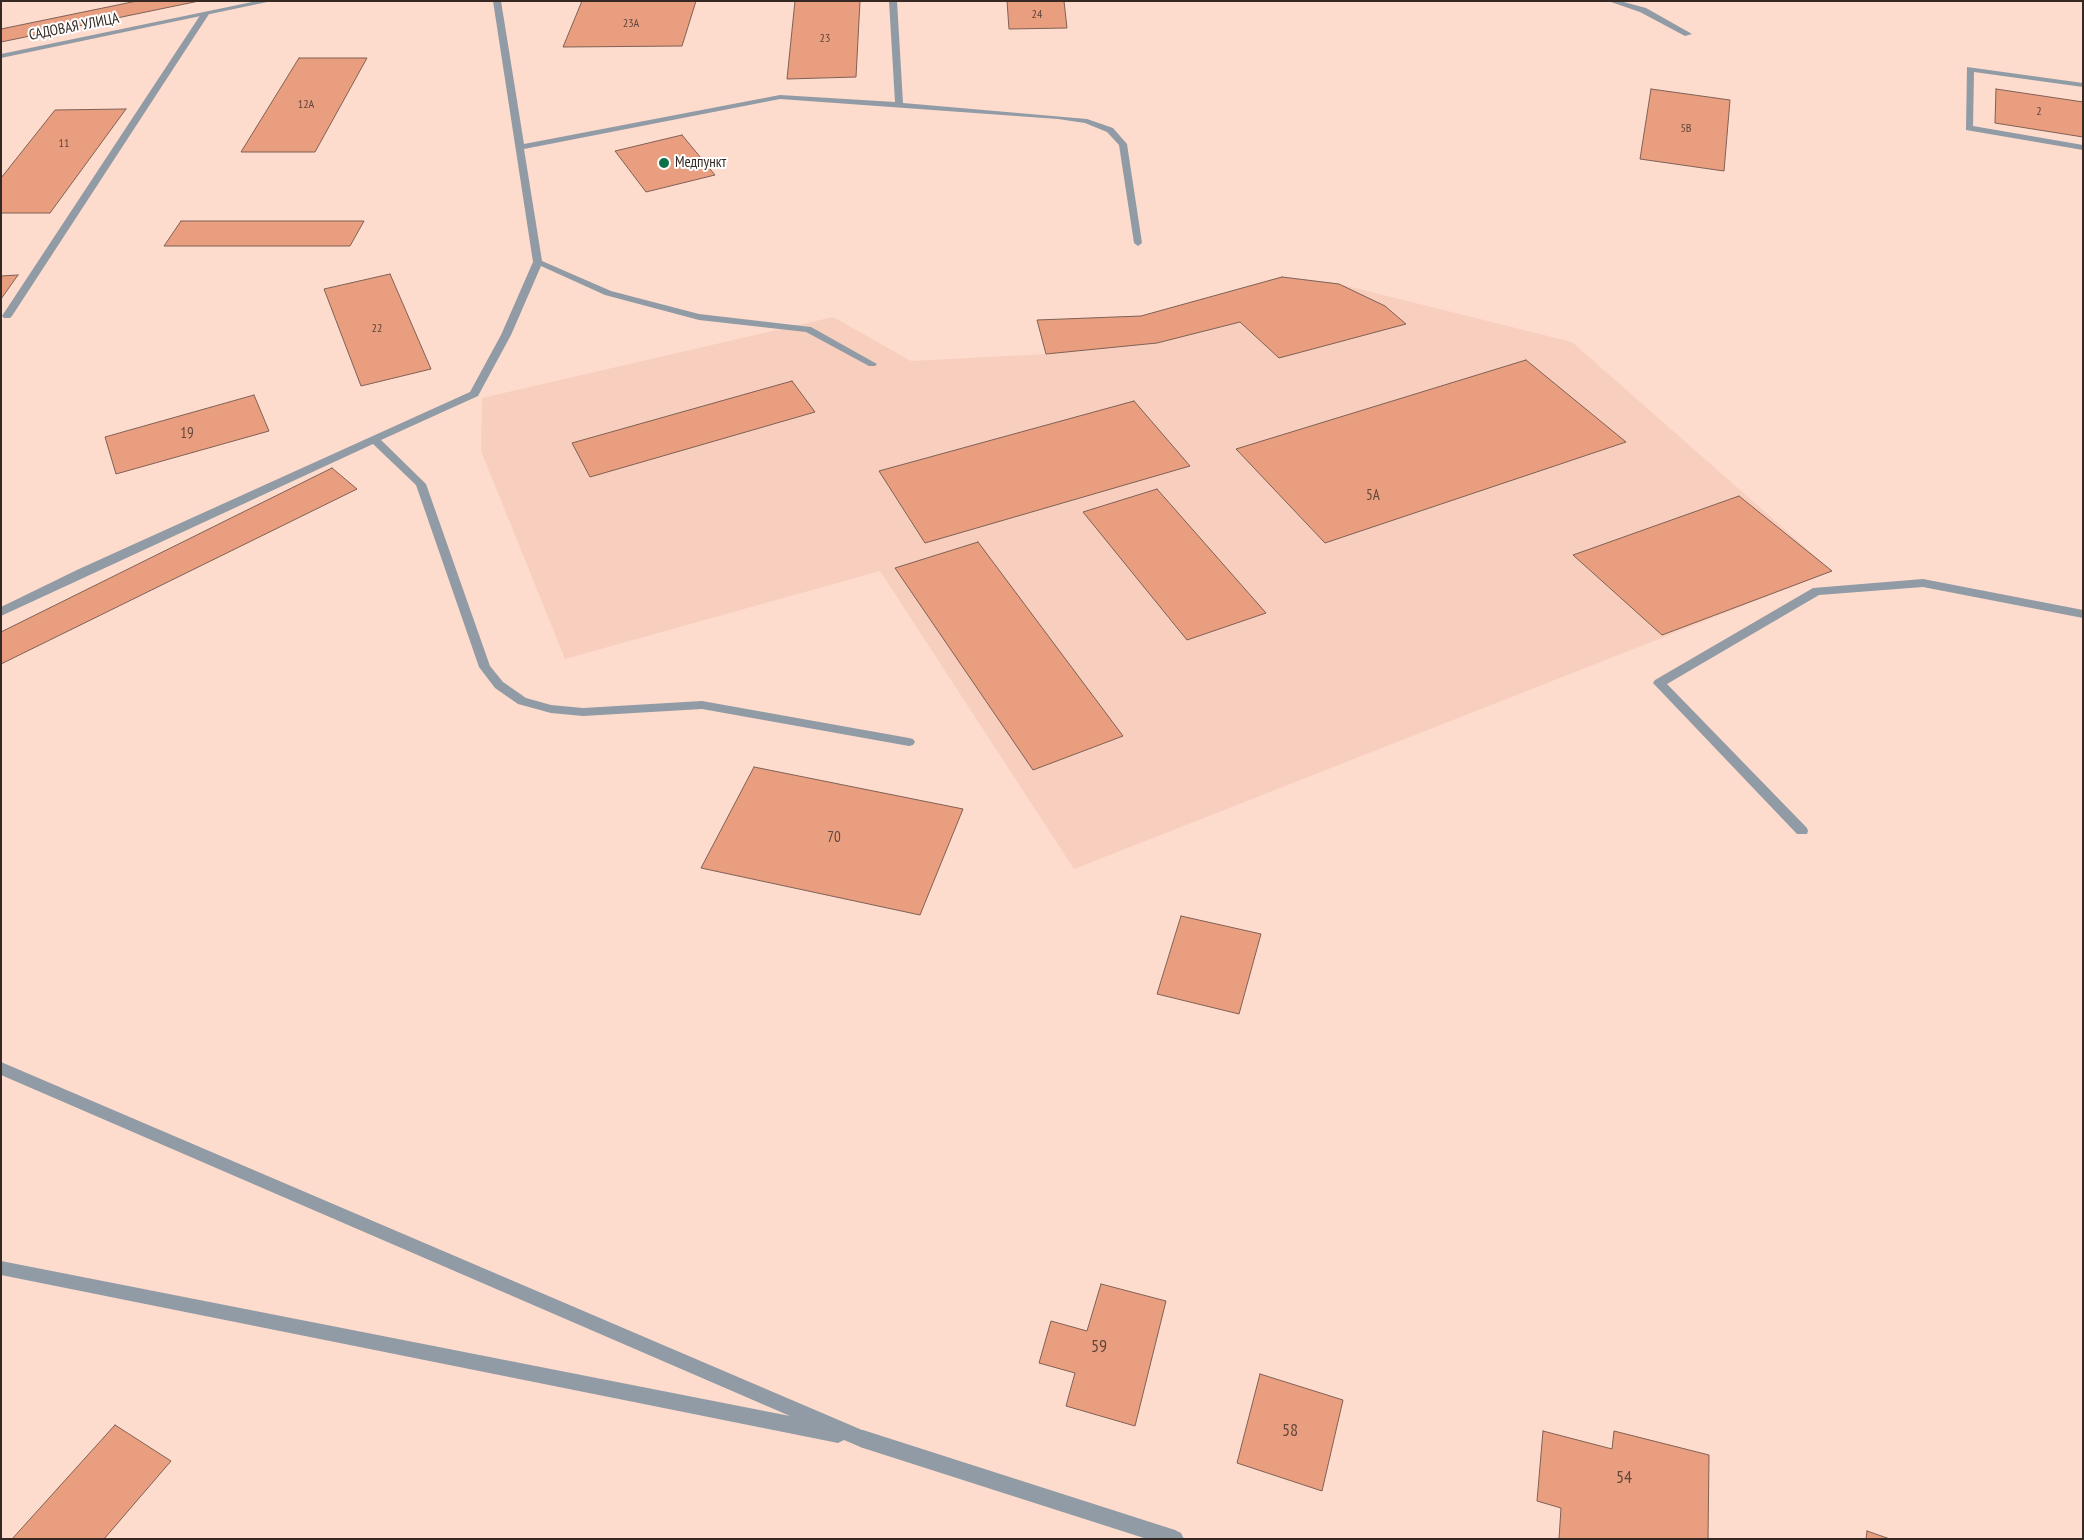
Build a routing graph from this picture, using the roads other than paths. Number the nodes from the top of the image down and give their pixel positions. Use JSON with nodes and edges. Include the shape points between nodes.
{"nodes":[{"id":1,"x":269,"y":1,"type":"edge"},
{"id":2,"x":497,"y":1,"type":"edge"},
{"id":3,"x":894,"y":1,"type":"edge"},
{"id":4,"x":1610,"y":1,"type":"edge"},
{"id":5,"x":205,"y":14,"type":"junction"},
{"id":6,"x":1688,"y":34,"type":"dead end"},
{"id":7,"x":1,"y":56,"type":"edge"},
{"id":8,"x":2083,"y":85,"type":"edge"},
{"id":9,"x":899,"y":105,"type":"junction"},
{"id":10,"x":520,"y":147,"type":"junction"},
{"id":11,"x":2083,"y":148,"type":"edge"},
{"id":12,"x":1138,"y":244,"type":"dead end"},
{"id":13,"x":538,"y":262,"type":"junction"},
{"id":14,"x":7,"y":316,"type":"dead end"},
{"id":15,"x":872,"y":364,"type":"dead end"},
{"id":16,"x":374,"y":439,"type":"junction"},
{"id":17,"x":1,"y":612,"type":"edge"},
{"id":18,"x":2083,"y":614,"type":"edge"},
{"id":19,"x":908,"y":742,"type":"dead end"},
{"id":20,"x":1802,"y":830,"type":"dead end"},
{"id":21,"x":1,"y":1068,"type":"edge"},
{"id":22,"x":1,"y":1268,"type":"edge"},
{"id":23,"x":863,"y":1439,"type":"junction"},
{"id":24,"x":1175,"y":1539,"type":"edge"}],
"edges":[{"from":1,"to":5,"type":"street","name":"САДОВАЯ УЛИЦА"},
{"from":2,"to":10,"type":"street"},
{"from":3,"to":9,"type":"street"},
{"from":4,"to":6,"type":"street","via":[[1643,10]]},
{"from":5,"to":7,"type":"street","name":"САДОВАЯ УЛИЦА"},
{"from":5,"to":14,"type":"street"},
{"from":8,"to":11,"type":"street","via":[[1970,69],[1969,128]]},
{"from":9,"to":10,"type":"street","via":[[780,97]]},
{"from":9,"to":12,"type":"street","via":[[1058,117],[1087,121],[1110,130],[1123,144]]},
{"from":10,"to":13,"type":"street"},
{"from":13,"to":15,"type":"street","via":[[608,293],[699,317],[808,329]]},
{"from":13,"to":16,"type":"street","via":[[506,335],[474,394]]},
{"from":16,"to":17,"type":"street"},
{"from":16,"to":19,"type":"street","via":[[421,484],[485,667],[499,685],[522,701],[551,709],[583,712],[702,705]]},
{"from":18,"to":20,"type":"street","via":[[1923,582],[1817,591],[1659,683]]},
{"from":21,"to":23,"type":"street"},
{"from":22,"to":23,"type":"street"},
{"from":23,"to":24,"type":"street"}]}
